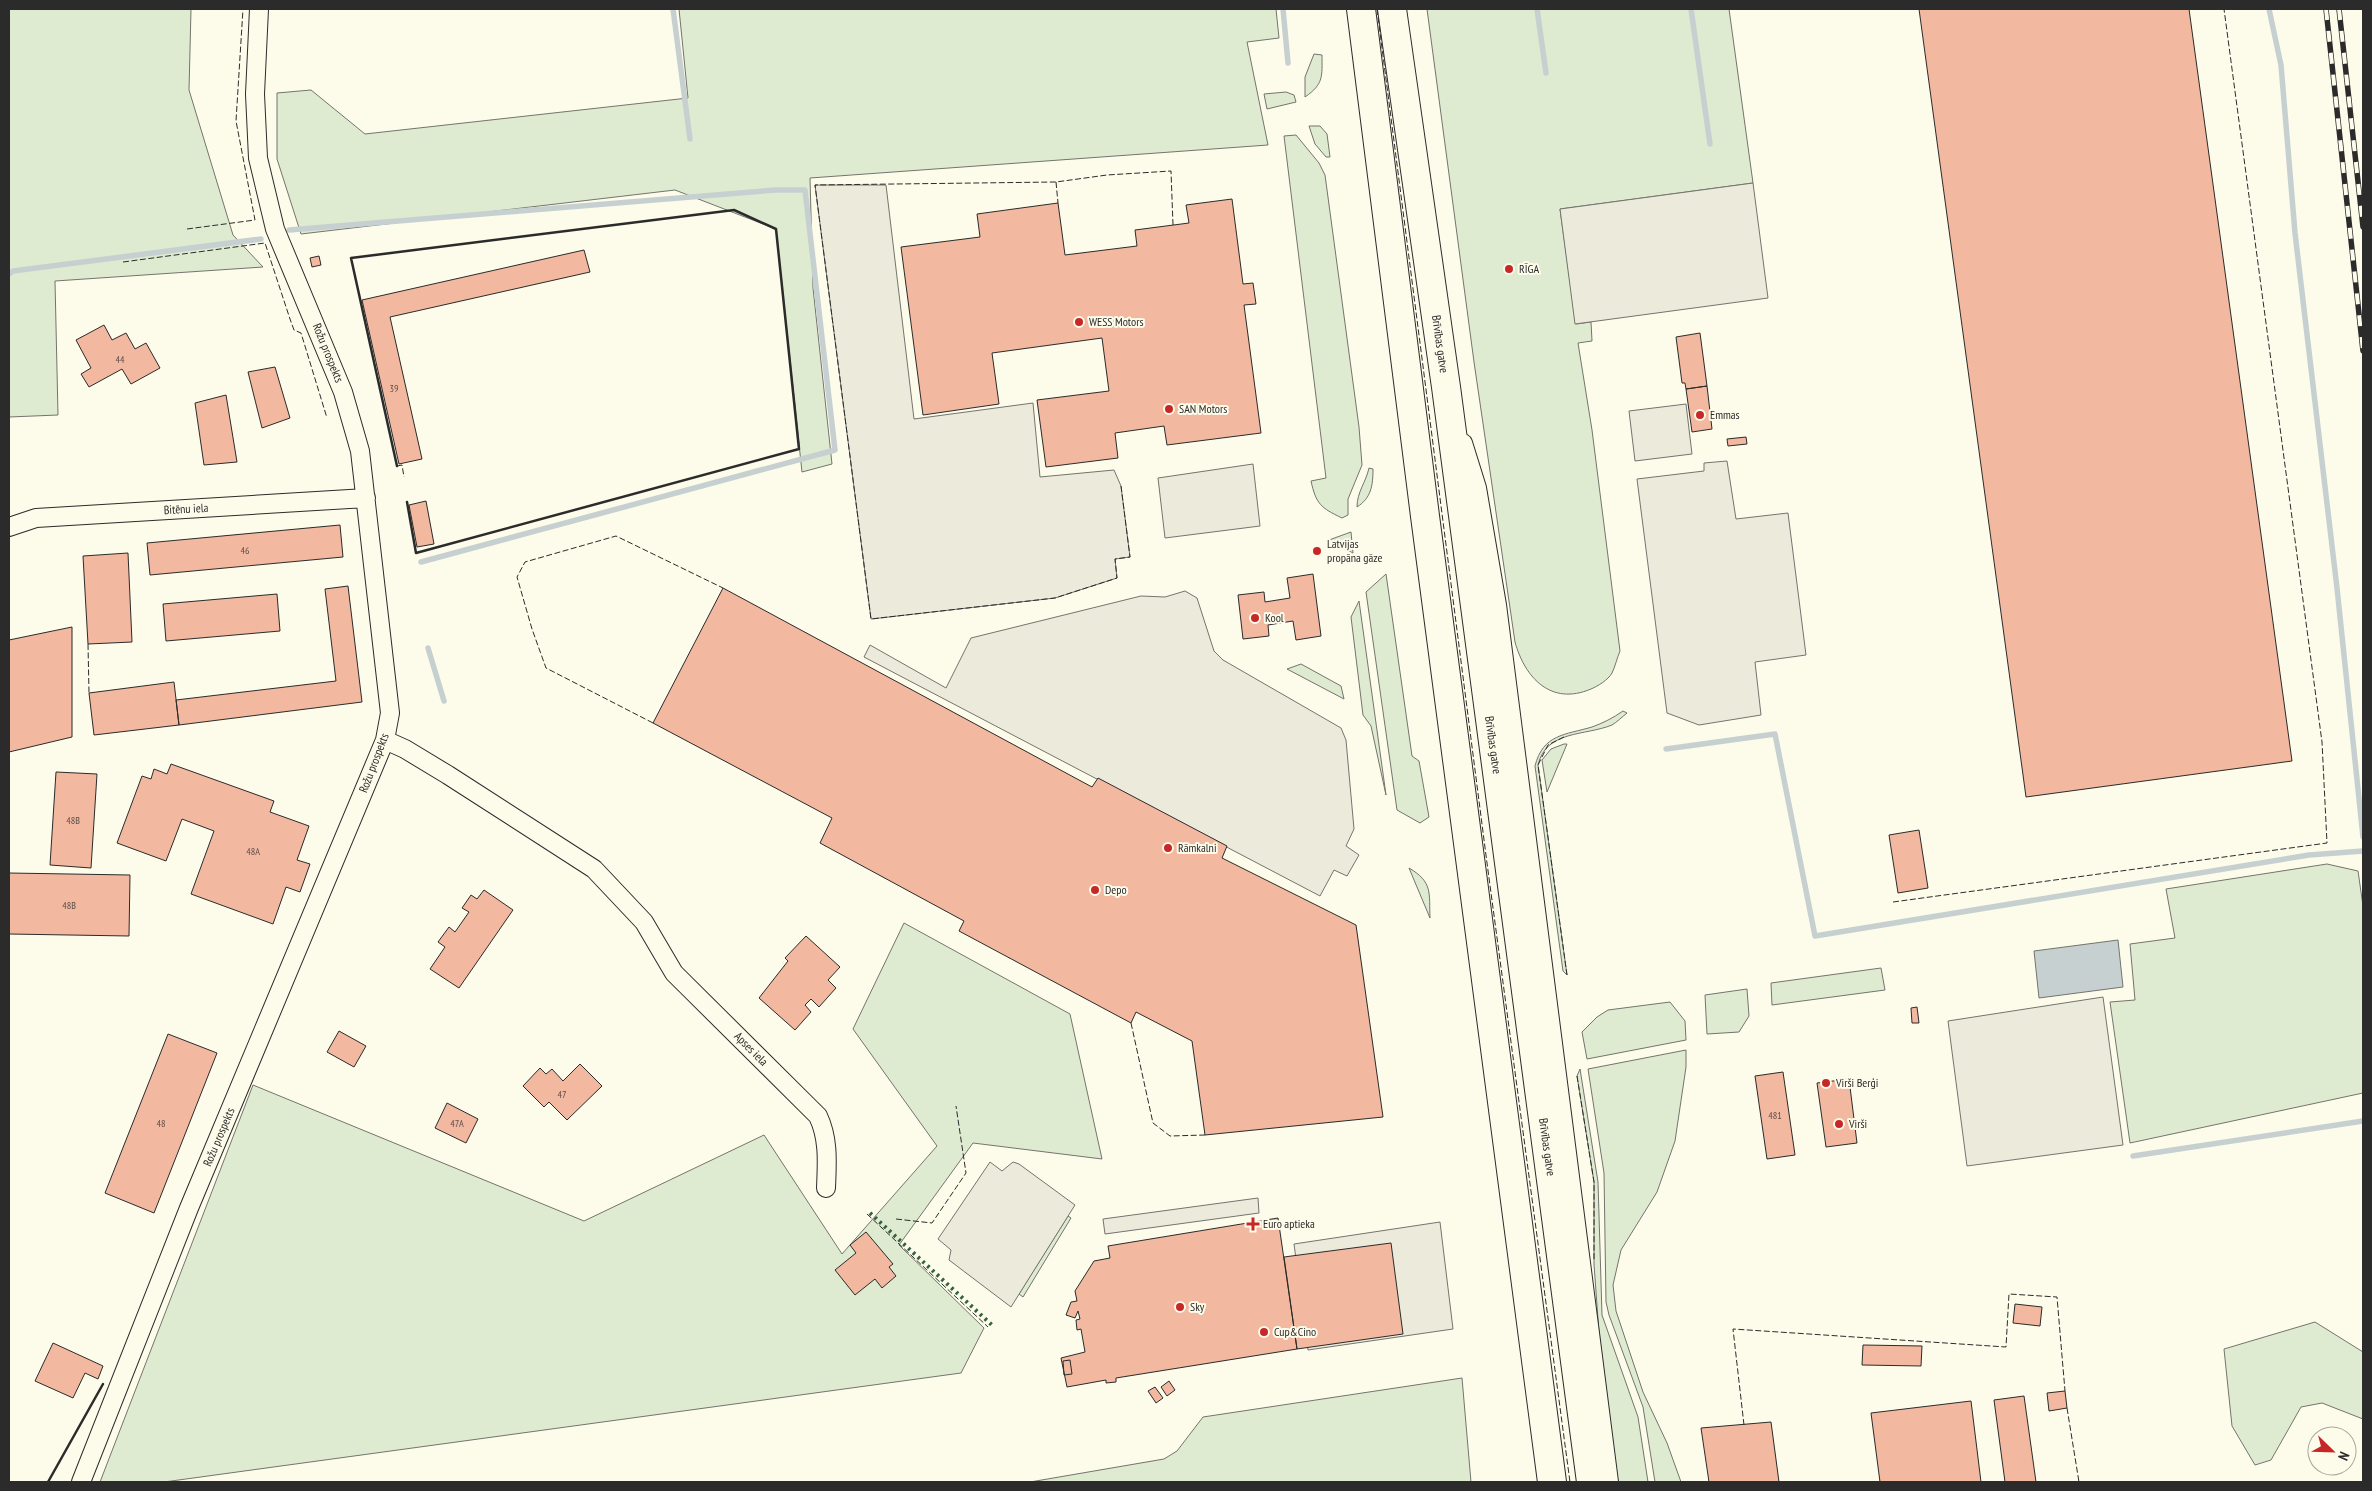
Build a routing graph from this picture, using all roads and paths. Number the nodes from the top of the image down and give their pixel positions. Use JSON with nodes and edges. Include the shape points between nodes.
{"nodes":[{"id":1,"x":259,"y":9,"type":"edge"},
{"id":2,"x":1361,"y":9,"type":"edge"},
{"id":3,"x":1392,"y":9,"type":"edge"},
{"id":4,"x":1446,"y":387,"type":"junction"},
{"id":5,"x":366,"y":498,"type":"junction"},
{"id":6,"x":9,"y":527,"type":"edge"},
{"id":7,"x":385,"y":740,"type":"junction"},
{"id":8,"x":826,"y":1188,"type":"dead end"},
{"id":9,"x":81,"y":1482,"type":"edge"},
{"id":10,"x":1552,"y":1482,"type":"edge"},
{"id":11,"x":1592,"y":1482,"type":"edge"},
{"id":12,"x":1609,"y":1482,"type":"edge"}],
"edges":[{"from":1,"to":5,"type":"street","name":"Rožu prospekts","via":[[255,94],[258,158],[275,229],[343,392],[360,451]]},
{"from":2,"to":10,"type":"highway"},
{"from":3,"to":4,"type":"highway","name":"Brīvības gatve"},
{"from":4,"to":11,"type":"highway","name":"Brīvības gatve"},
{"from":4,"to":12,"type":"street","via":[[1477,488],[1497,605]]},
{"from":5,"to":6,"type":"street","name":"Bitēnu iela","via":[[36,518]]},
{"from":5,"to":7,"type":"street","name":"Rožu prospekts","via":[[390,713]]},
{"from":7,"to":8,"type":"street","name":"Apses iela","via":[[441,770],[594,869],[644,922],[674,973],[818,1116],[825,1130]]},
{"from":7,"to":9,"type":"street","name":"Rožu prospekts","via":[[189,1208]]}]}
